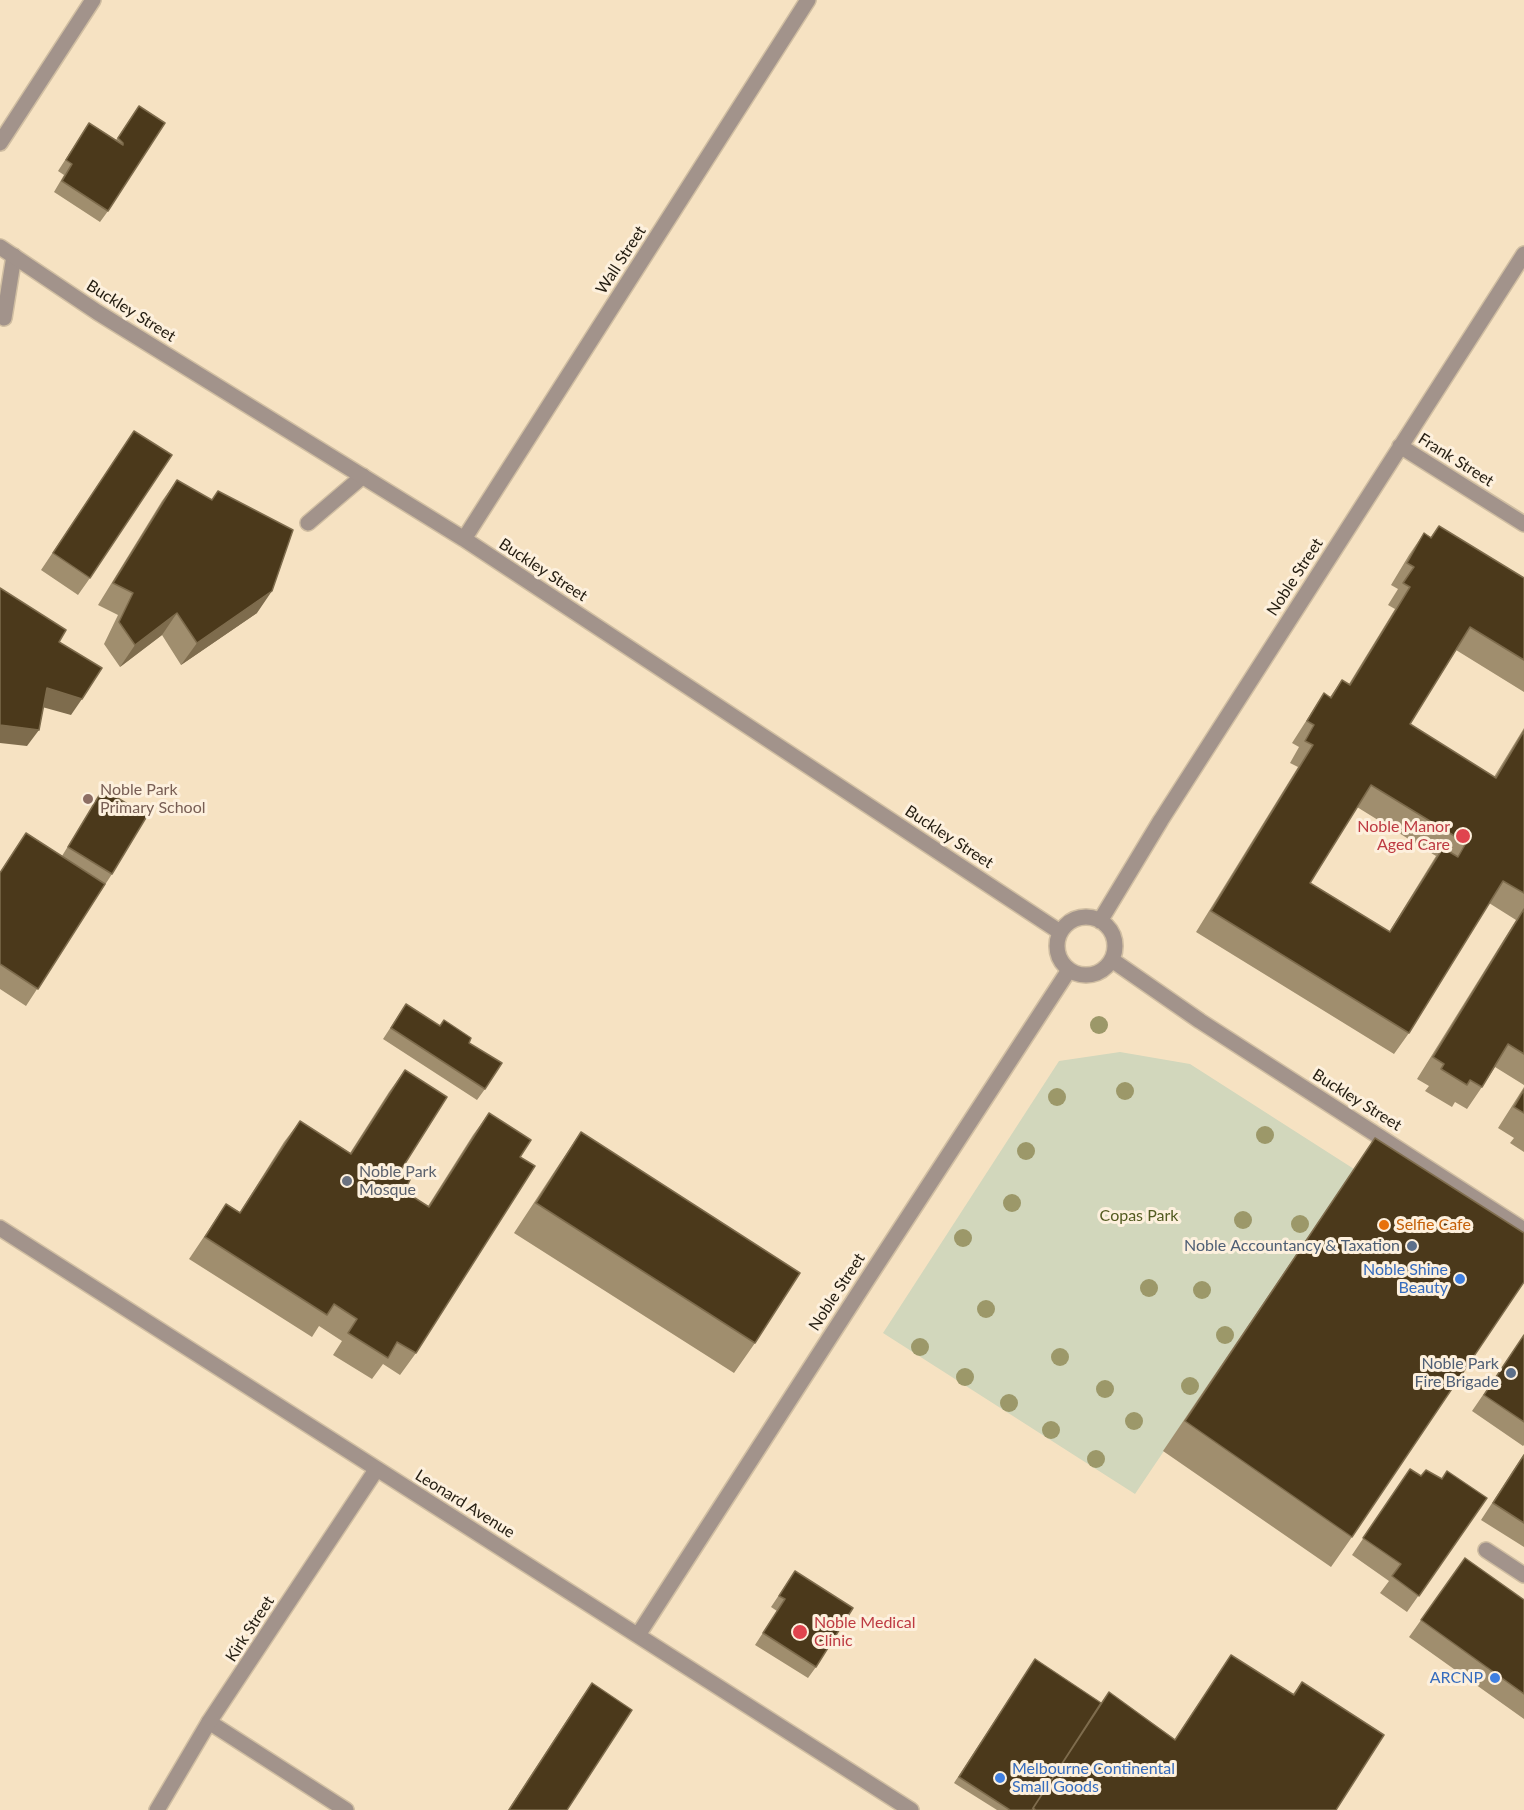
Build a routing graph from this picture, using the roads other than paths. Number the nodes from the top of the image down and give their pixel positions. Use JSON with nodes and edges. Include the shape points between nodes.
{"nodes":[{"id":1,"x":93,"y":0,"type":"edge"},
{"id":2,"x":808,"y":0,"type":"edge"},
{"id":3,"x":0,"y":143,"type":"edge"},
{"id":4,"x":0,"y":247,"type":"edge"},
{"id":5,"x":1524,"y":254,"type":"edge"},
{"id":6,"x":14,"y":256,"type":"junction"},
{"id":7,"x":4,"y":318,"type":"dead end"},
{"id":8,"x":1400,"y":446,"type":"junction"},
{"id":9,"x":363,"y":476,"type":"junction"},
{"id":10,"x":308,"y":523,"type":"dead end"},
{"id":11,"x":1524,"y":524,"type":"edge"},
{"id":12,"x":464,"y":539,"type":"junction"},
{"id":13,"x":1100,"y":921,"type":"junction"},
{"id":14,"x":1060,"y":932,"type":"junction"},
{"id":15,"x":1112,"y":960,"type":"junction"},
{"id":16,"x":1069,"y":970,"type":"junction"},
{"id":17,"x":0,"y":1228,"type":"edge"},
{"id":18,"x":1524,"y":1230,"type":"edge"},
{"id":19,"x":376,"y":1470,"type":"junction"},
{"id":20,"x":1486,"y":1550,"type":"dead end"},
{"id":21,"x":1524,"y":1575,"type":"edge"},
{"id":22,"x":638,"y":1635,"type":"junction"},
{"id":23,"x":209,"y":1722,"type":"junction"},
{"id":24,"x":157,"y":1810,"type":"edge"},
{"id":25,"x":346,"y":1810,"type":"edge"},
{"id":26,"x":911,"y":1810,"type":"edge"}],
"edges":[{"from":1,"to":3,"type":"street"},
{"from":2,"to":12,"type":"street","name":"Wall Street"},
{"from":4,"to":6,"type":"street","name":"Buckley Street"},
{"from":5,"to":8,"type":"street","name":"Noble Street"},
{"from":6,"to":7,"type":"street"},
{"from":6,"to":9,"type":"street","name":"Buckley Street","via":[[97,312]]},
{"from":8,"to":11,"type":"street","name":"Frank Street"},
{"from":8,"to":13,"type":"street","name":"Noble Street"},
{"from":9,"to":10,"type":"street"},
{"from":9,"to":12,"type":"street","name":"Buckley Street"},
{"from":12,"to":14,"type":"street","name":"Buckley Street"},
{"from":13,"to":14,"type":"street","via":[[1085,916],[1076,918]]},
{"from":13,"to":15,"type":"street","via":[[1114,937]]},
{"from":14,"to":16,"type":"street","via":[[1059,960]]},
{"from":15,"to":16,"type":"street","via":[[1097,974],[1087,976]]},
{"from":15,"to":18,"type":"street","name":"Buckley Street","via":[[1200,1022]]},
{"from":16,"to":22,"type":"street","name":"Noble Street"},
{"from":17,"to":19,"type":"street","name":"Leonard Avenue"},
{"from":19,"to":22,"type":"street","name":"Leonard Avenue"},
{"from":19,"to":23,"type":"street","name":"Kirk Street"},
{"from":20,"to":21,"type":"street"},
{"from":22,"to":26,"type":"street","name":"Leonard Avenue"},
{"from":23,"to":24,"type":"street","name":"Kirk Street"},
{"from":23,"to":25,"type":"street"}]}
